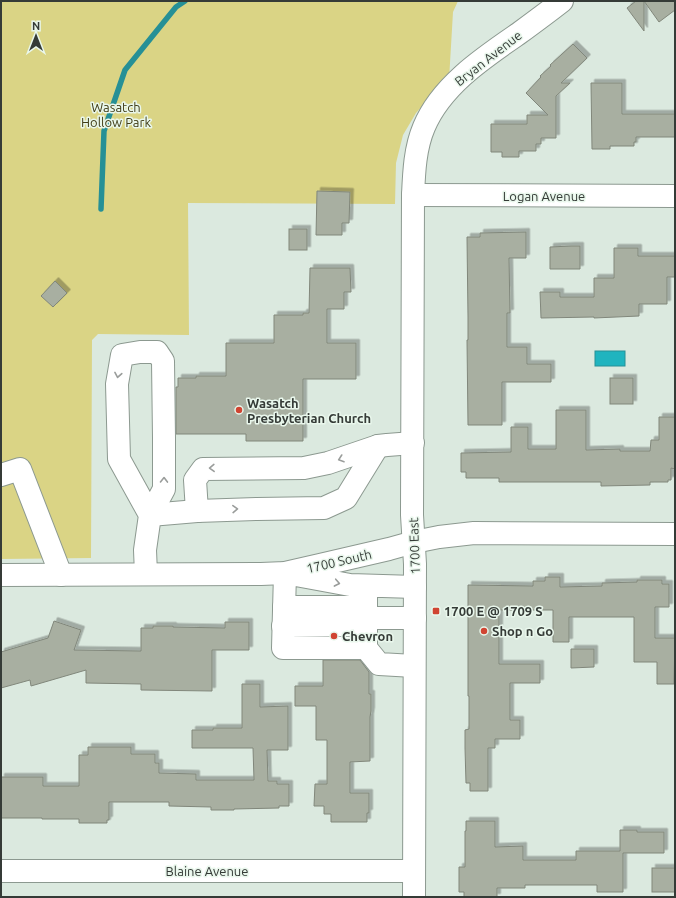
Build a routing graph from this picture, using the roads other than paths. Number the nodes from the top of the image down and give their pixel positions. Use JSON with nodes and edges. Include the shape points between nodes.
{"nodes":[{"id":1,"x":562,"y":1,"type":"edge"},
{"id":2,"x":413,"y":195,"type":"junction"},
{"id":3,"x":675,"y":196,"type":"edge"},
{"id":4,"x":413,"y":443,"type":"junction"},
{"id":5,"x":378,"y":446,"type":"junction"},
{"id":6,"x":1,"y":475,"type":"edge"},
{"id":7,"x":196,"y":511,"type":"junction"},
{"id":8,"x":150,"y":515,"type":"junction"},
{"id":9,"x":675,"y":534,"type":"edge"},
{"id":10,"x":414,"y":542,"type":"junction"},
{"id":11,"x":285,"y":573,"type":"junction"},
{"id":12,"x":146,"y":574,"type":"junction"},
{"id":13,"x":1,"y":575,"type":"edge"},
{"id":14,"x":61,"y":575,"type":"junction"},
{"id":15,"x":415,"y":587,"type":"junction"},
{"id":16,"x":366,"y":609,"type":"junction"},
{"id":17,"x":284,"y":617,"type":"junction"},
{"id":18,"x":415,"y":618,"type":"junction"},
{"id":19,"x":366,"y":648,"type":"junction"},
{"id":20,"x":414,"y":666,"type":"junction"},
{"id":21,"x":1,"y":871,"type":"edge"},
{"id":22,"x":414,"y":871,"type":"junction"},
{"id":23,"x":414,"y":897,"type":"edge"}],
"edges":[{"from":1,"to":2,"type":"street","name":"Bryan Avenue","via":[[486,56],[457,81],[437,104],[424,126],[416,151]]},
{"from":2,"to":3,"type":"street","name":"Logan Avenue"},
{"from":2,"to":4,"type":"street","name":"1700 East"},
{"from":4,"to":5,"type":"street"},
{"from":4,"to":10,"type":"street","name":"1700 East"},
{"from":7,"to":5,"type":"street","one_way":true,"via":[[324,508],[346,498]]},
{"from":5,"to":7,"type":"street","one_way":true,"via":[[328,463],[304,468],[203,469],[195,480]]},
{"from":6,"to":14,"type":"street","via":[[20,469]]},
{"from":7,"to":8,"type":"street"},
{"from":8,"to":8,"type":"street","one_way":true,"via":[[164,489],[163,361],[157,352],[140,352],[122,355],[117,384],[119,459]]},
{"from":8,"to":12,"type":"street","via":[[145,550]]},
{"from":9,"to":10,"type":"street","name":"1700 South","via":[[474,533]]},
{"from":10,"to":11,"type":"street","name":"1700 South"},
{"from":10,"to":15,"type":"street","name":"1700 East"},
{"from":11,"to":12,"type":"street","name":"1700 South"},
{"from":11,"to":16,"type":"street","one_way":true,"via":[[350,585]]},
{"from":11,"to":17,"type":"street"},
{"from":12,"to":14,"type":"street","name":"1700 South"},
{"from":13,"to":14,"type":"street","name":"1700 South"},
{"from":15,"to":16,"type":"street"},
{"from":15,"to":18,"type":"street","name":"1700 East"},
{"from":16,"to":17,"type":"street"},
{"from":16,"to":18,"type":"street"},
{"from":16,"to":19,"type":"street"},
{"from":17,"to":19,"type":"street","via":[[283,648]]},
{"from":18,"to":20,"type":"street","name":"1700 East"},
{"from":19,"to":20,"type":"street","via":[[379,664]]},
{"from":20,"to":22,"type":"street","name":"1700 East"},
{"from":21,"to":22,"type":"street","name":"Blaine Avenue"},
{"from":22,"to":23,"type":"street","name":"1700 East"}]}
